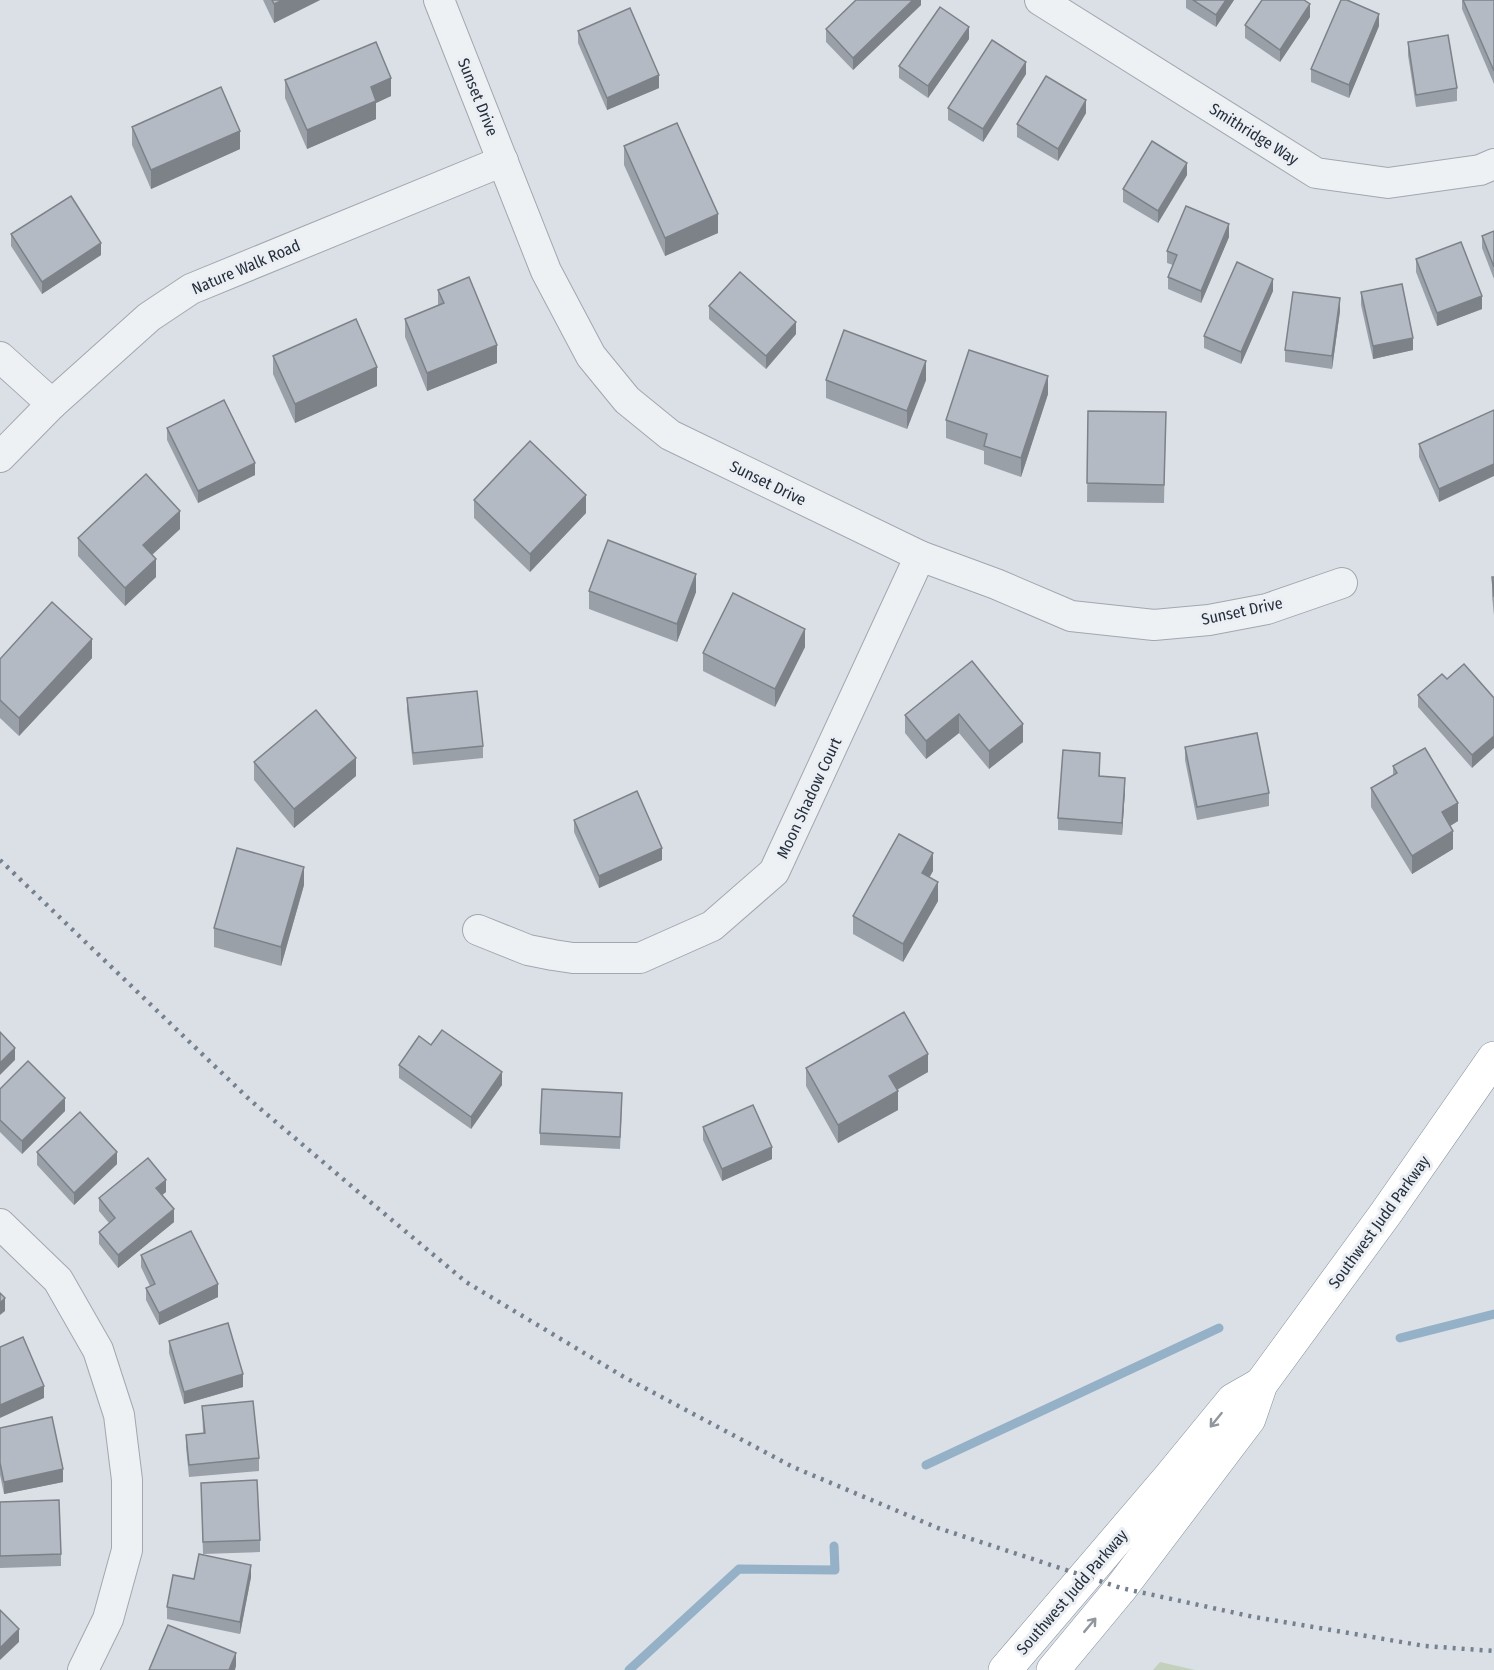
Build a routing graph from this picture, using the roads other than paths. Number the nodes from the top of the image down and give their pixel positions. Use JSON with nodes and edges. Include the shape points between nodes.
{"nodes":[{"id":1,"x":439,"y":0,"type":"edge"},
{"id":2,"x":1040,"y":0,"type":"edge"},
{"id":3,"x":503,"y":161,"type":"junction"},
{"id":4,"x":1494,"y":164,"type":"edge"},
{"id":5,"x":0,"y":357,"type":"edge"},
{"id":6,"x":51,"y":404,"type":"junction"},
{"id":7,"x":0,"y":457,"type":"edge"},
{"id":8,"x":920,"y":556,"type":"junction"},
{"id":9,"x":1342,"y":583,"type":"dead end"},
{"id":10,"x":478,"y":930,"type":"dead end"},
{"id":11,"x":1494,"y":1058,"type":"edge"},
{"id":12,"x":0,"y":1224,"type":"edge"},
{"id":13,"x":1261,"y":1384,"type":"junction"},
{"id":14,"x":83,"y":1670,"type":"edge"},
{"id":15,"x":1005,"y":1670,"type":"edge"},
{"id":16,"x":1053,"y":1670,"type":"edge"}],
"edges":[{"from":1,"to":3,"type":"street","name":"Sunset Drive"},
{"from":2,"to":4,"type":"street","name":"Smithridge Way","via":[[1316,173],[1388,183],[1480,170]]},
{"from":3,"to":6,"type":"street","name":"Nature Walk Road","via":[[191,289],[149,317]]},
{"from":3,"to":8,"type":"street","name":"Sunset Drive","via":[[552,282],[591,356],[627,400],[670,435]]},
{"from":5,"to":6,"type":"street"},
{"from":6,"to":7,"type":"street","name":"Nature Walk Road"},
{"from":8,"to":9,"type":"street","name":"Sunset Drive","via":[[1071,616],[1154,625],[1267,609]]},
{"from":8,"to":10,"type":"street","name":"Moon Shadow Court","via":[[774,872],[712,926],[640,958],[553,955],[528,950]]},
{"from":11,"to":13,"type":"highway","name":"Southwest Judd Parkway"},
{"from":12,"to":14,"type":"street","via":[[58,1280],[98,1350],[119,1415],[127,1480],[127,1550],[108,1619]]},
{"from":13,"to":15,"type":"highway","name":"Southwest Judd Parkway","one_way":true,"via":[[1233,1400]]},
{"from":16,"to":13,"type":"highway","name":"Southwest Judd Parkway","one_way":true,"via":[[1121,1588],[1249,1419]]}]}
